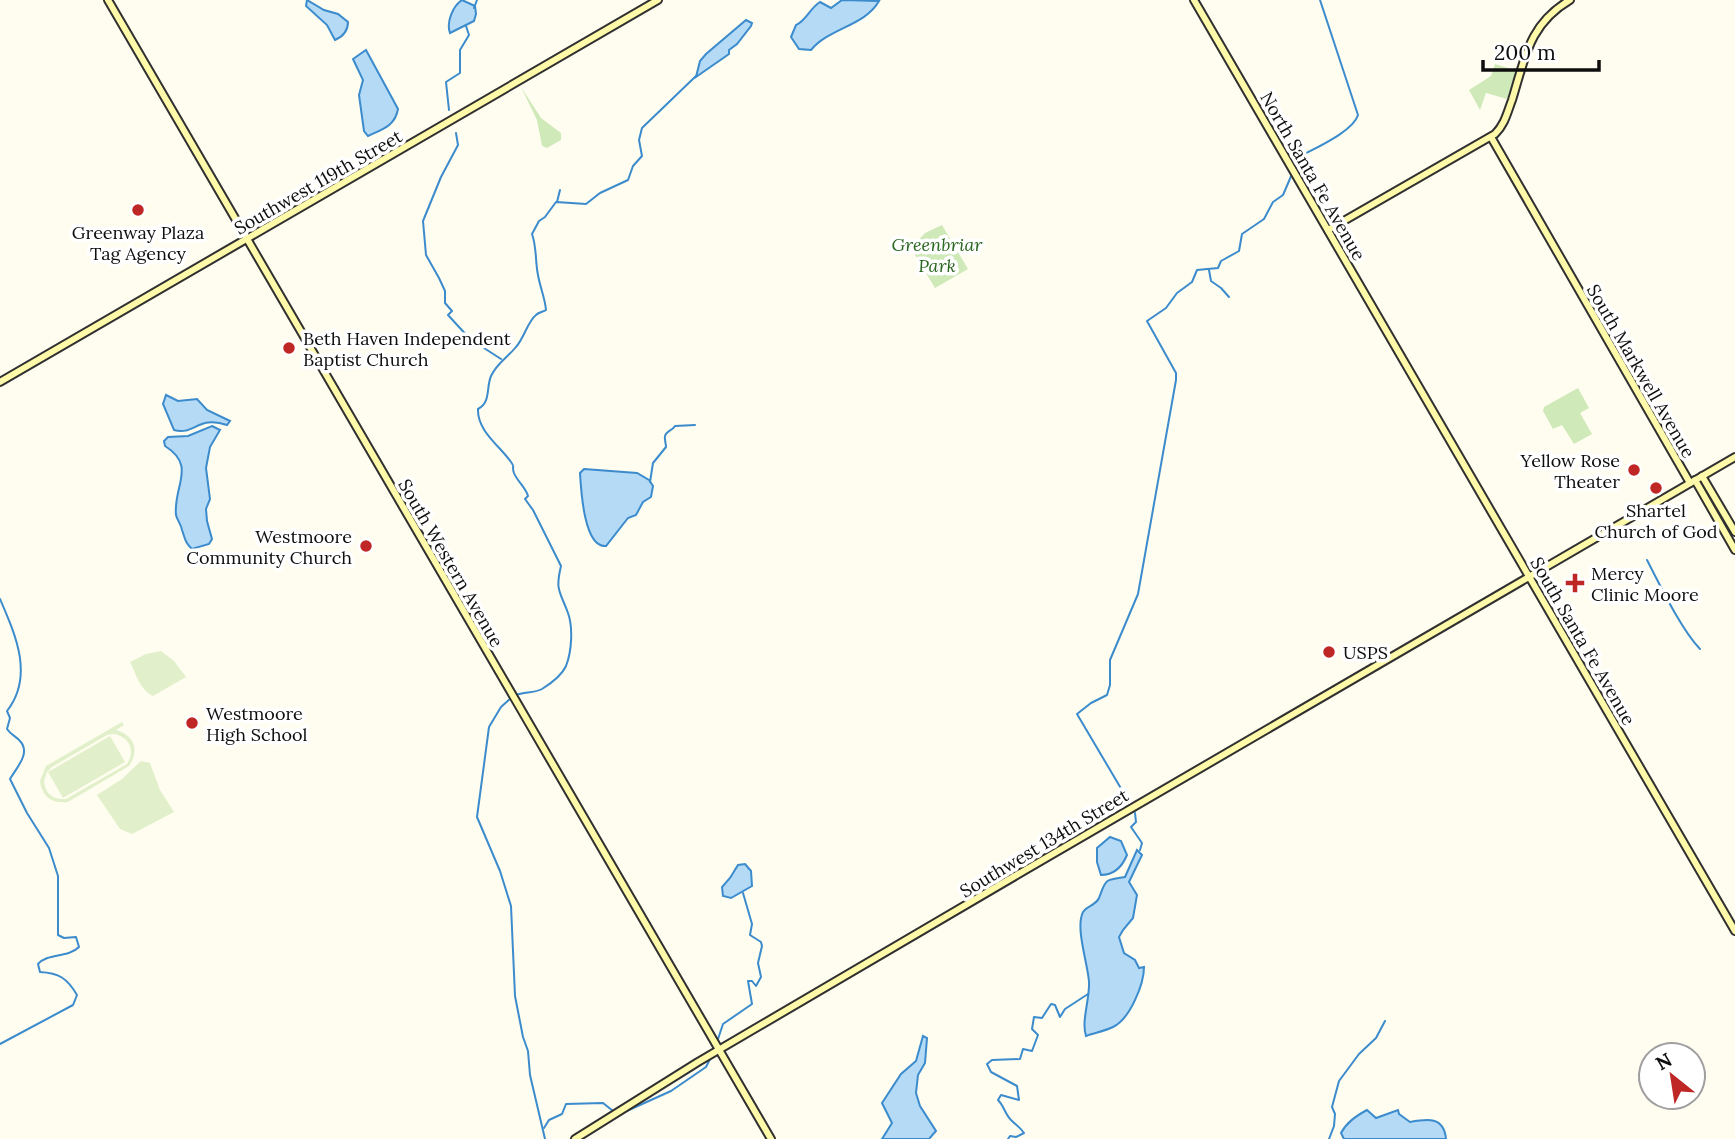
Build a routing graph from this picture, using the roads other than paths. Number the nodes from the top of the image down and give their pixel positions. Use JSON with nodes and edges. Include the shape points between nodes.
{"nodes":[{"id":1,"x":108,"y":0,"type":"edge"},
{"id":2,"x":658,"y":0,"type":"edge"},
{"id":3,"x":1194,"y":0,"type":"edge"},
{"id":4,"x":1570,"y":0,"type":"edge"},
{"id":5,"x":1491,"y":137,"type":"junction"},
{"id":6,"x":1328,"y":230,"type":"junction"},
{"id":7,"x":247,"y":240,"type":"junction"},
{"id":8,"x":1407,"y":366,"type":"joint"},
{"id":9,"x":0,"y":383,"type":"edge"},
{"id":10,"x":1735,"y":457,"type":"edge"},
{"id":11,"x":1702,"y":476,"type":"junction"},
{"id":12,"x":1693,"y":481,"type":"junction"},
{"id":13,"x":1735,"y":532,"type":"edge"},
{"id":14,"x":1735,"y":550,"type":"edge"},
{"id":15,"x":1530,"y":575,"type":"junction"},
{"id":16,"x":1735,"y":930,"type":"edge"},
{"id":17,"x":720,"y":1049,"type":"junction"},
{"id":18,"x":575,"y":1139,"type":"edge"},
{"id":19,"x":771,"y":1139,"type":"edge"}],
"edges":[{"from":1,"to":7,"type":"main road","name":"South Western Avenue"},
{"from":2,"to":7,"type":"main road","name":"Southwest 119th Street"},
{"from":3,"to":6,"type":"main road","name":"North Santa Fe Avenue"},
{"from":4,"to":5,"type":"main road","via":[[1535,31],[1504,123]]},
{"from":5,"to":6,"type":"main road"},
{"from":5,"to":12,"type":"main road","name":"South Markwell Avenue"},
{"from":6,"to":8,"type":"main road","name":"North Santa Fe Avenue"},
{"from":7,"to":9,"type":"main road","name":"Southwest 119th Street"},
{"from":7,"to":17,"type":"main road","name":"South Western Avenue"},
{"from":8,"to":15,"type":"main road","name":"South Santa Fe Avenue"},
{"from":10,"to":11,"type":"main road","name":"Southwest 134th Street"},
{"from":11,"to":12,"type":"main road","name":"Southwest 134th Street"},
{"from":11,"to":13,"type":"main road"},
{"from":12,"to":14,"type":"main road","name":"South Markwell Avenue"},
{"from":12,"to":15,"type":"main road","name":"Southwest 134th Street"},
{"from":15,"to":16,"type":"main road","name":"South Santa Fe Avenue"},
{"from":15,"to":17,"type":"main road","name":"Southwest 134th Street"},
{"from":17,"to":18,"type":"main road","name":"Southwest 134th Street"},
{"from":17,"to":19,"type":"main road","name":"South Western Avenue"}]}
